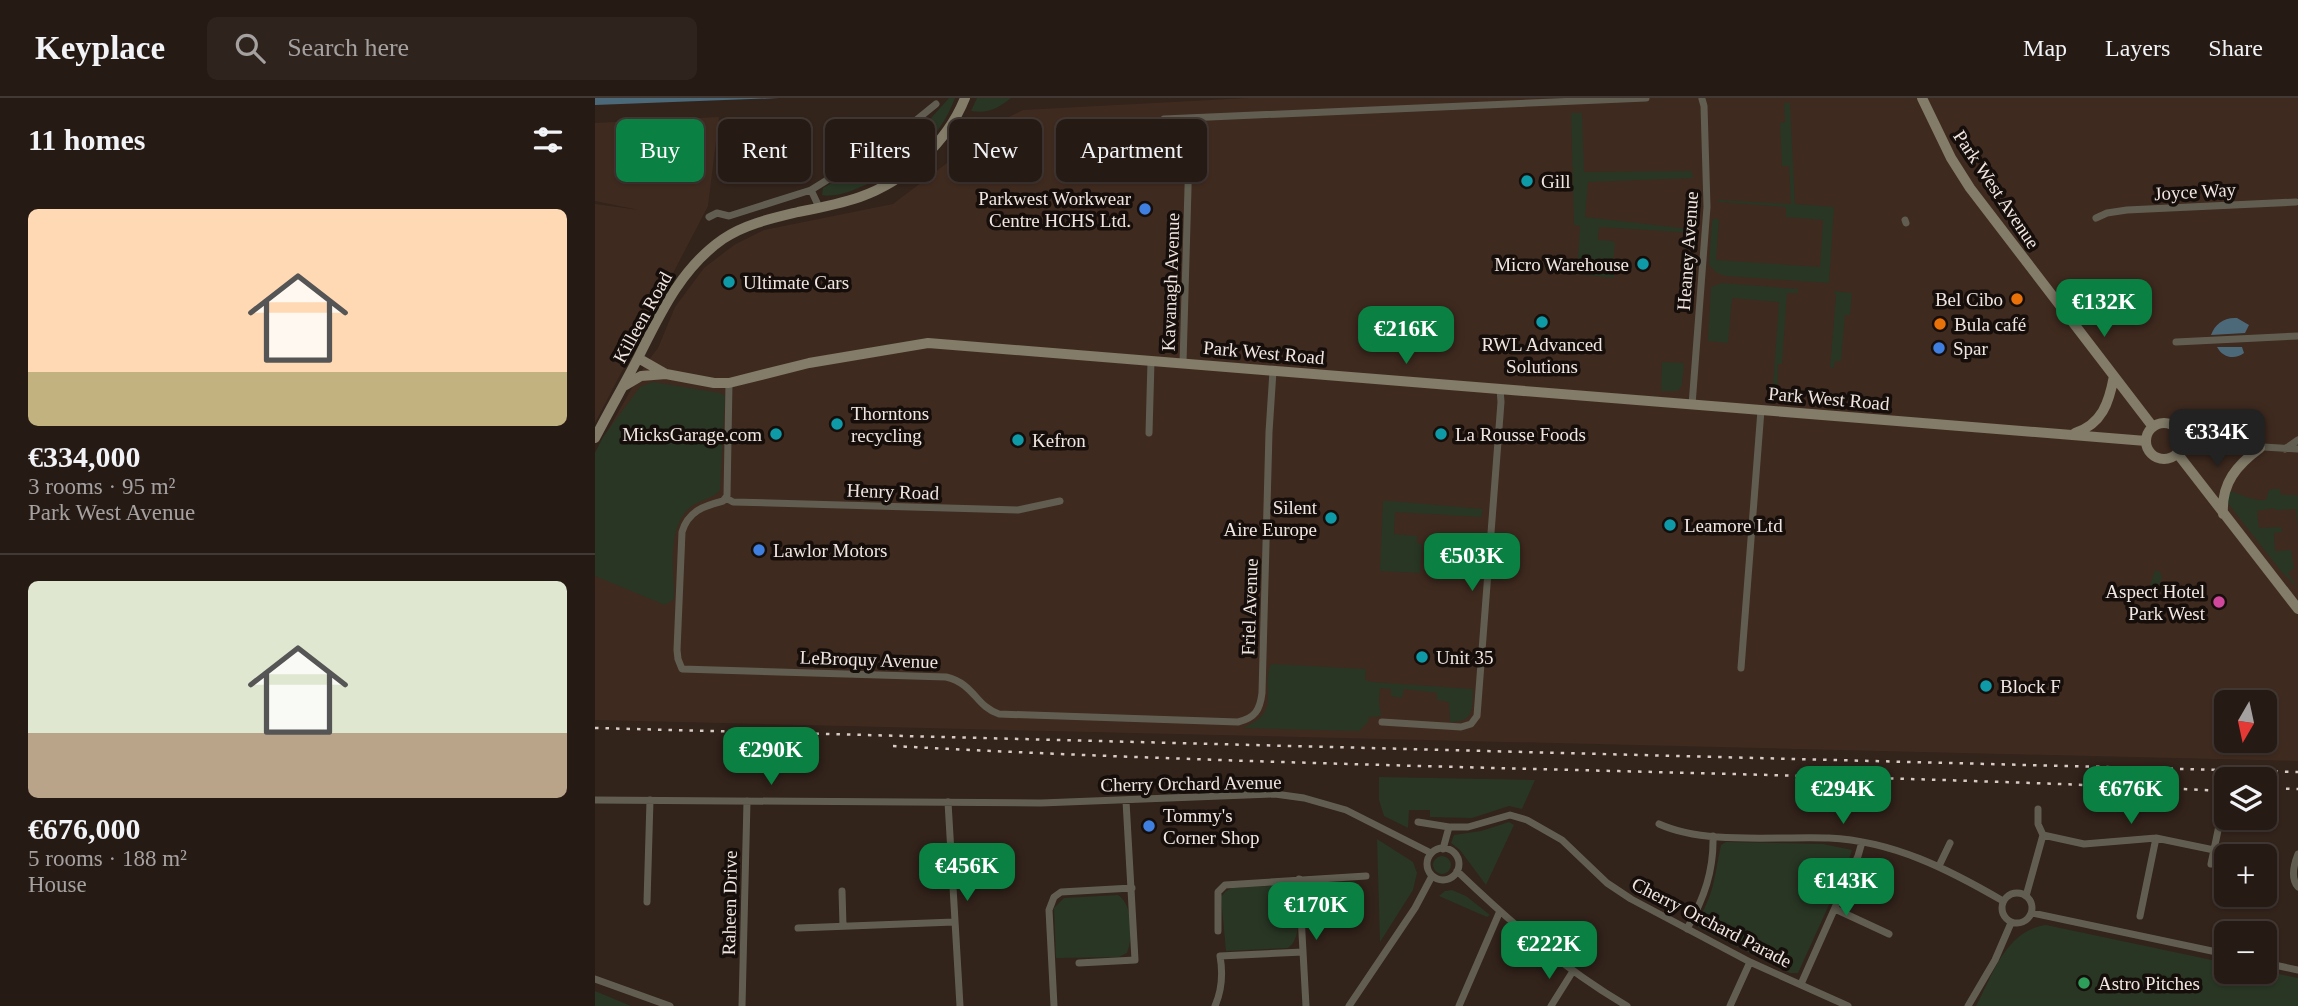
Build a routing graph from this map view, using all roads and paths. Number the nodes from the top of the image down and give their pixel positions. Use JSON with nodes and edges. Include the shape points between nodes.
{"nodes":[{"id":1,"x":1646,"y":98,"type":"edge"},
{"id":2,"x":1702,"y":98,"type":"edge"},
{"id":3,"x":1922,"y":98,"type":"edge"},
{"id":4,"x":964,"y":101,"type":"edge"},
{"id":5,"x":936,"y":104,"type":"dead end"},
{"id":6,"x":1191,"y":118,"type":"junction"},
{"id":7,"x":1164,"y":119,"type":"dead end"},
{"id":8,"x":811,"y":190,"type":"junction"},
{"id":9,"x":2297,"y":200,"type":"edge"},
{"id":10,"x":819,"y":207,"type":"junction"},
{"id":11,"x":709,"y":217,"type":"dead end"},
{"id":12,"x":2096,"y":218,"type":"dead end"},
{"id":13,"x":2298,"y":336,"type":"edge"},
{"id":14,"x":2176,"y":342,"type":"dead end"},
{"id":15,"x":638,"y":358,"type":"junction"},
{"id":16,"x":1151,"y":361,"type":"junction"},
{"id":17,"x":1183,"y":363,"type":"junction"},
{"id":18,"x":1273,"y":371,"type":"junction"},
{"id":19,"x":666,"y":374,"type":"junction"},
{"id":20,"x":2114,"y":376,"type":"junction"},
{"id":21,"x":729,"y":383,"type":"junction"},
{"id":22,"x":623,"y":386,"type":"junction"},
{"id":23,"x":1500,"y":389,"type":"junction"},
{"id":24,"x":1692,"y":405,"type":"junction"},
{"id":25,"x":1762,"y":410,"type":"junction"},
{"id":26,"x":2153,"y":427,"type":"junction"},
{"id":27,"x":1149,"y":433,"type":"dead end"},
{"id":28,"x":2071,"y":435,"type":"junction"},
{"id":29,"x":595,"y":438,"type":"edge"},
{"id":30,"x":2298,"y":440,"type":"edge"},
{"id":31,"x":2146,"y":441,"type":"junction"},
{"id":32,"x":2182,"y":442,"type":"junction"},
{"id":33,"x":2260,"y":448,"type":"junction"},
{"id":34,"x":2292,"y":451,"type":"edge"},
{"id":35,"x":2176,"y":453,"type":"junction"},
{"id":36,"x":726,"y":498,"type":"junction"},
{"id":37,"x":1060,"y":502,"type":"dead end"},
{"id":38,"x":2223,"y":514,"type":"junction"},
{"id":39,"x":2298,"y":609,"type":"edge"},
{"id":40,"x":1741,"y":668,"type":"dead end"},
{"id":41,"x":1253,"y":716,"type":"joint"},
{"id":42,"x":1382,"y":722,"type":"dead end"},
{"id":43,"x":595,"y":800,"type":"edge"},
{"id":44,"x":650,"y":800,"type":"junction"},
{"id":45,"x":747,"y":801,"type":"junction"},
{"id":46,"x":1126,"y":801,"type":"junction"},
{"id":47,"x":948,"y":803,"type":"junction"},
{"id":48,"x":2038,"y":809,"type":"dead end"},
{"id":49,"x":1418,"y":822,"type":"dead end"},
{"id":50,"x":1658,"y":824,"type":"dead end"},
{"id":51,"x":1449,"y":827,"type":"junction"},
{"id":52,"x":2043,"y":835,"type":"junction"},
{"id":53,"x":1713,"y":836,"type":"junction"},
{"id":54,"x":2155,"y":838,"type":"junction"},
{"id":55,"x":1862,"y":842,"type":"junction"},
{"id":56,"x":1951,"y":843,"type":"dead end"},
{"id":57,"x":1443,"y":849,"type":"junction"},
{"id":58,"x":2214,"y":850,"type":"joint"},
{"id":59,"x":1431,"y":853,"type":"junction"},
{"id":60,"x":2298,"y":854,"type":"edge"},
{"id":61,"x":2211,"y":864,"type":"dead end"},
{"id":62,"x":1939,"y":866,"type":"junction"},
{"id":63,"x":1457,"y":871,"type":"junction"},
{"id":64,"x":1366,"y":876,"type":"dead end"},
{"id":65,"x":1432,"y":876,"type":"junction"},
{"id":66,"x":1299,"y":879,"type":"junction"},
{"id":67,"x":2298,"y":887,"type":"edge"},
{"id":68,"x":1132,"y":888,"type":"junction"},
{"id":69,"x":842,"y":891,"type":"dead end"},
{"id":70,"x":2027,"y":896,"type":"junction"},
{"id":71,"x":2003,"y":901,"type":"junction"},
{"id":72,"x":647,"y":902,"type":"dead end"},
{"id":73,"x":1835,"y":909,"type":"junction"},
{"id":74,"x":1500,"y":911,"type":"junction"},
{"id":75,"x":2032,"y":913,"type":"junction"},
{"id":76,"x":2140,"y":916,"type":"dead end"},
{"id":77,"x":954,"y":922,"type":"junction"},
{"id":78,"x":2011,"y":923,"type":"junction"},
{"id":79,"x":843,"y":926,"type":"junction"},
{"id":80,"x":798,"y":928,"type":"dead end"},
{"id":81,"x":1687,"y":929,"type":"junction"},
{"id":82,"x":1218,"y":931,"type":"dead end"},
{"id":83,"x":1889,"y":933,"type":"dead end"},
{"id":84,"x":2214,"y":951,"type":"edge"},
{"id":85,"x":1303,"y":952,"type":"junction"},
{"id":86,"x":1750,"y":962,"type":"junction"},
{"id":87,"x":1079,"y":964,"type":"dead end"},
{"id":88,"x":2277,"y":966,"type":"edge"},
{"id":89,"x":2298,"y":970,"type":"edge"},
{"id":90,"x":1573,"y":971,"type":"junction"},
{"id":91,"x":595,"y":979,"type":"edge"},
{"id":92,"x":1801,"y":984,"type":"junction"},
{"id":93,"x":670,"y":1006,"type":"edge"},
{"id":94,"x":742,"y":1006,"type":"edge"},
{"id":95,"x":960,"y":1006,"type":"edge"},
{"id":96,"x":1054,"y":1006,"type":"edge"},
{"id":97,"x":1215,"y":1006,"type":"edge"},
{"id":98,"x":1306,"y":1006,"type":"edge"},
{"id":99,"x":1349,"y":1006,"type":"edge"},
{"id":100,"x":1459,"y":1006,"type":"edge"},
{"id":101,"x":1551,"y":1006,"type":"edge"},
{"id":102,"x":1627,"y":1006,"type":"edge"},
{"id":103,"x":1730,"y":1006,"type":"edge"},
{"id":104,"x":1848,"y":1006,"type":"edge"},
{"id":105,"x":1968,"y":1006,"type":"edge"}],
"edges":[{"from":1,"to":6,"type":"street"},
{"from":2,"to":24,"type":"street","name":"Heaney Avenue","via":[[1708,187]]},
{"from":3,"to":20,"type":"street","name":"Park West Avenue","via":[[1971,188]]},
{"from":4,"to":10,"type":"street","name":"Killeen Road","via":[[939,141],[896,180],[860,197]]},
{"from":5,"to":8,"type":"street","via":[[893,139]]},
{"from":6,"to":7,"type":"street"},
{"from":6,"to":17,"type":"street","name":"Kavanagh Avenue"},
{"from":8,"to":10,"type":"street"},
{"from":8,"to":11,"type":"street","via":[[729,216],[717,213]]},
{"from":9,"to":12,"type":"street","name":"Joyce Way","via":[[2127,210]]},
{"from":10,"to":15,"type":"street","name":"Killeen Road","via":[[766,220],[724,238],[683,277]]},
{"from":13,"to":14,"type":"street"},
{"from":15,"to":19,"type":"street","name":"Park West Road"},
{"from":15,"to":22,"type":"street","name":"Killeen Road"},
{"from":16,"to":17,"type":"street","name":"Park West Road"},
{"from":16,"to":21,"type":"street","name":"Park West Road","via":[[919,344],[809,363]]},
{"from":16,"to":27,"type":"street"},
{"from":17,"to":18,"type":"street","name":"Park West Road"},
{"from":18,"to":23,"type":"street","name":"Park West Road"},
{"from":18,"to":41,"type":"street","name":"Friel Avenue","via":[[1262,693]]},
{"from":19,"to":21,"type":"street","name":"Park West Road"},
{"from":19,"to":22,"type":"street","via":[[641,376]]},
{"from":20,"to":26,"type":"street","name":"Park West Avenue"},
{"from":20,"to":28,"type":"street","via":[[2101,416]]},
{"from":21,"to":36,"type":"street"},
{"from":22,"to":29,"type":"street","name":"Killeen Road"},
{"from":23,"to":24,"type":"street","name":"Park West Road"},
{"from":23,"to":42,"type":"street","via":[[1476,718],[1461,727]]},
{"from":24,"to":25,"type":"street","name":"Park West Road"},
{"from":25,"to":28,"type":"street","name":"Park West Road"},
{"from":25,"to":40,"type":"street"},
{"from":26,"to":31,"type":"street"},
{"from":26,"to":32,"type":"street","via":[[2175,427]]},
{"from":28,"to":31,"type":"street","name":"Park West Road"},
{"from":30,"to":34,"type":"street"},
{"from":31,"to":35,"type":"street","via":[[2150,452],[2160,458]]},
{"from":32,"to":33,"type":"street"},
{"from":32,"to":35,"type":"street"},
{"from":33,"to":34,"type":"street"},
{"from":33,"to":38,"type":"street","via":[[2229,479]]},
{"from":35,"to":38,"type":"street"},
{"from":36,"to":37,"type":"street","name":"Henry Road","via":[[733,502],[1018,510]]},
{"from":36,"to":41,"type":"street","name":"LeBroquy Avenue","via":[[698,509],[682,532],[677,650],[680,666],[688,670],[946,677],[967,685],[990,710],[1006,715],[1226,722]]},
{"from":38,"to":39,"type":"street"},
{"from":43,"to":44,"type":"street","name":"Cherry Orchard Avenue"},
{"from":44,"to":45,"type":"street","name":"Cherry Orchard Avenue"},
{"from":44,"to":72,"type":"street"},
{"from":45,"to":47,"type":"street","name":"Cherry Orchard Avenue"},
{"from":45,"to":94,"type":"street","name":"Raheen Drive"},
{"from":46,"to":47,"type":"street","name":"Cherry Orchard Avenue"},
{"from":46,"to":59,"type":"street","name":"Cherry Orchard Avenue","via":[[1263,794],[1304,798],[1358,815]]},
{"from":46,"to":68,"type":"street"},
{"from":47,"to":77,"type":"street"},
{"from":48,"to":52,"type":"street"},
{"from":49,"to":51,"type":"street","name":"Cherry Orchard Parade"},
{"from":50,"to":53,"type":"street"},
{"from":51,"to":57,"type":"street"},
{"from":51,"to":81,"type":"street","name":"Cherry Orchard Parade","via":[[1468,827],[1510,815],[1527,820],[1571,846],[1615,890]]},
{"from":52,"to":54,"type":"street","via":[[2084,844]]},
{"from":52,"to":70,"type":"street"},
{"from":53,"to":55,"type":"street"},
{"from":53,"to":81,"type":"street","via":[[1709,882]]},
{"from":54,"to":58,"type":"street"},
{"from":54,"to":76,"type":"street"},
{"from":55,"to":62,"type":"street","via":[[1908,852]]},
{"from":55,"to":73,"type":"street"},
{"from":56,"to":62,"type":"street"},
{"from":57,"to":59,"type":"street"},
{"from":57,"to":63,"type":"street","via":[[1456,857]]},
{"from":58,"to":61,"type":"street"},
{"from":59,"to":65,"type":"street","via":[[1427,865]]},
{"from":60,"to":67,"type":"street","via":[[2293,873]]},
{"from":62,"to":71,"type":"street"},
{"from":63,"to":65,"type":"street","via":[[1446,880]]},
{"from":63,"to":74,"type":"street"},
{"from":64,"to":66,"type":"street"},
{"from":65,"to":99,"type":"street"},
{"from":66,"to":82,"type":"street","via":[[1225,885],[1218,892]]},
{"from":66,"to":85,"type":"street"},
{"from":68,"to":87,"type":"street","via":[[1135,960]]},
{"from":68,"to":96,"type":"street","via":[[1061,892],[1054,897],[1049,910]]},
{"from":69,"to":79,"type":"street"},
{"from":70,"to":71,"type":"street","via":[[2013,893]]},
{"from":70,"to":75,"type":"street"},
{"from":71,"to":78,"type":"street","via":[[2002,911]]},
{"from":73,"to":83,"type":"street"},
{"from":73,"to":92,"type":"street"},
{"from":74,"to":90,"type":"street"},
{"from":74,"to":100,"type":"street"},
{"from":75,"to":78,"type":"street","via":[[2026,921]]},
{"from":75,"to":84,"type":"street"},
{"from":77,"to":79,"type":"street"},
{"from":77,"to":95,"type":"street"},
{"from":78,"to":105,"type":"street"},
{"from":79,"to":80,"type":"street"},
{"from":81,"to":86,"type":"street","name":"Cherry Orchard Parade"},
{"from":85,"to":97,"type":"street","via":[[1220,956]]},
{"from":85,"to":98,"type":"street"},
{"from":86,"to":92,"type":"street","name":"Cherry Orchard Parade"},
{"from":86,"to":103,"type":"street"},
{"from":88,"to":89,"type":"street"},
{"from":90,"to":101,"type":"street"},
{"from":90,"to":102,"type":"street"},
{"from":91,"to":93,"type":"street"},
{"from":92,"to":104,"type":"street","name":"Cherry Orchard Parade"}]}
